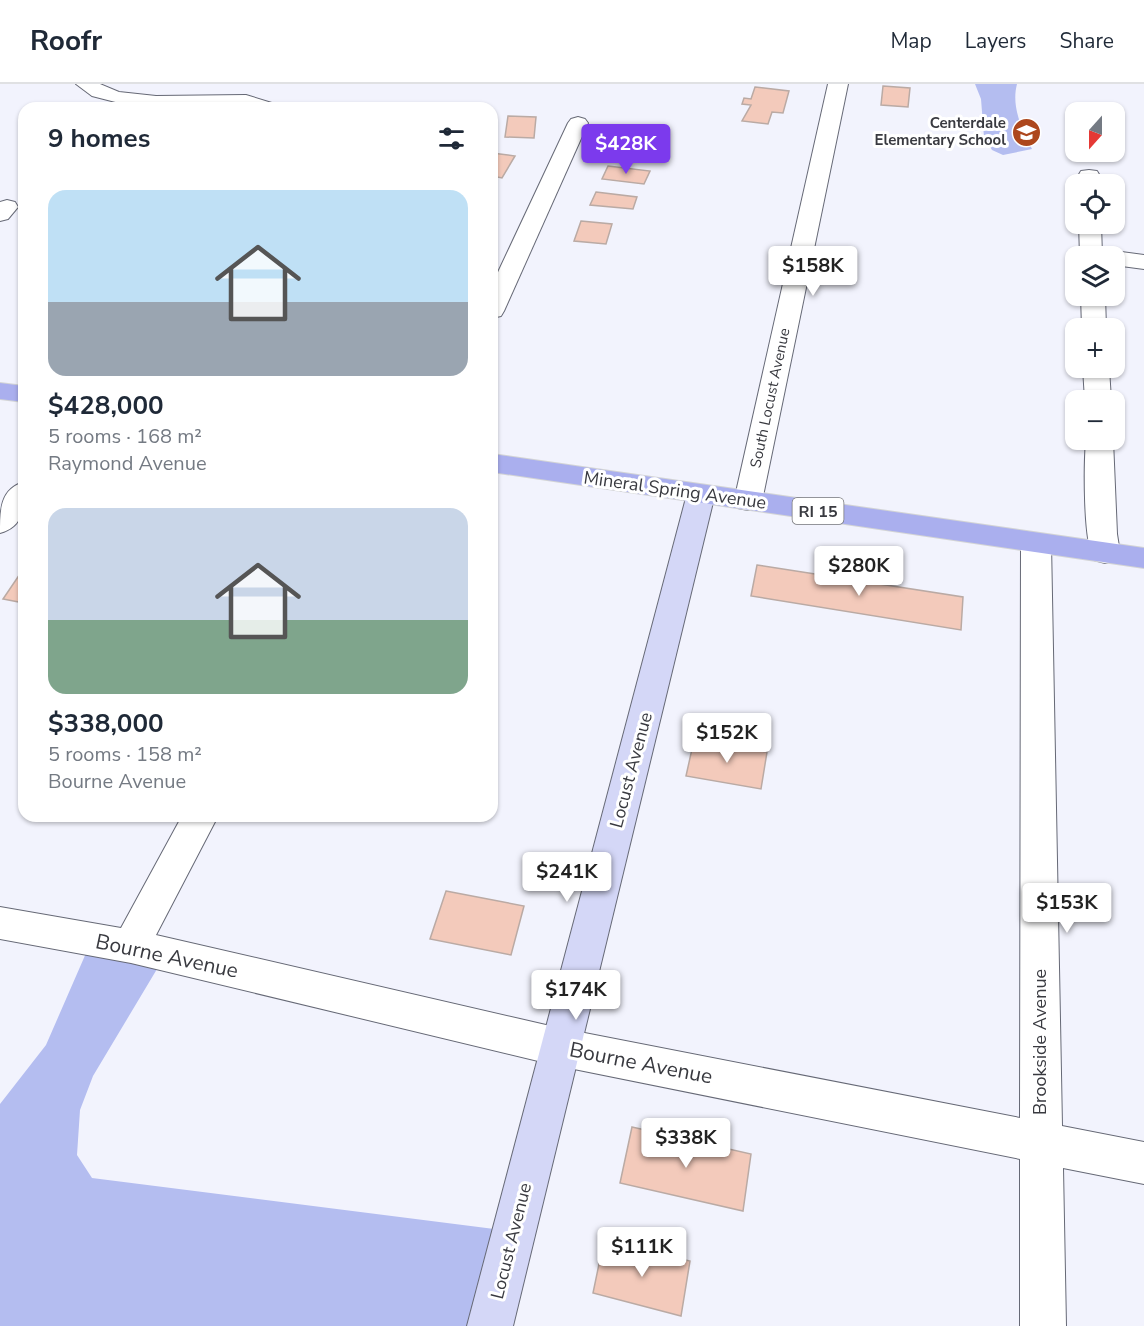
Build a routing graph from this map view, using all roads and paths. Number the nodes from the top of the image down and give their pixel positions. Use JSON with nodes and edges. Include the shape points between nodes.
{"nodes":[{"id":1,"x":86,"y":84,"type":"edge"},
{"id":2,"x":838,"y":84,"type":"edge"},
{"id":3,"x":148,"y":102,"type":"edge"},
{"id":4,"x":148,"y":102,"type":"edge"},
{"id":5,"x":249,"y":102,"type":"edge"},
{"id":6,"x":578,"y":123,"type":"dead end"},
{"id":7,"x":1125,"y":259,"type":"edge"},
{"id":8,"x":1144,"y":262,"type":"edge"},
{"id":9,"x":498,"y":298,"type":"edge"},
{"id":10,"x":0,"y":391,"type":"edge"},
{"id":11,"x":18,"y":393,"type":"edge"},
{"id":12,"x":1099,"y":450,"type":"edge"},
{"id":13,"x":498,"y":464,"type":"edge"},
{"id":14,"x":701,"y":494,"type":"junction"},
{"id":15,"x":18,"y":499,"type":"edge"},
{"id":16,"x":748,"y":501,"type":"junction"},
{"id":17,"x":0,"y":524,"type":"edge"},
{"id":18,"x":1036,"y":543,"type":"junction"},
{"id":19,"x":1105,"y":553,"type":"junction"},
{"id":20,"x":1144,"y":558,"type":"edge"},
{"id":21,"x":197,"y":822,"type":"edge"},
{"id":22,"x":0,"y":923,"type":"edge"},
{"id":23,"x":131,"y":946,"type":"junction"},
{"id":24,"x":559,"y":1047,"type":"junction"},
{"id":25,"x":1041,"y":1142,"type":"junction"},
{"id":26,"x":1144,"y":1163,"type":"edge"},
{"id":27,"x":490,"y":1326,"type":"edge"},
{"id":28,"x":1042,"y":1326,"type":"edge"}],
"edges":[{"from":1,"to":3,"type":"street","via":[[108,95]]},
{"from":2,"to":16,"type":"street","name":"South Locust Avenue"},
{"from":4,"to":5,"type":"street"},
{"from":6,"to":9,"type":"street"},
{"from":7,"to":8,"type":"street"},
{"from":10,"to":11,"type":"main road"},
{"from":12,"to":19,"type":"street"},
{"from":13,"to":14,"type":"main road","name":"Mineral Spring Avenue","number":"RI 15"},
{"from":14,"to":16,"type":"main road","name":"Mineral Spring Avenue","number":"RI 15"},
{"from":14,"to":24,"type":"street","name":"Locust Avenue"},
{"from":15,"to":17,"type":"street"},
{"from":16,"to":18,"type":"main road","name":"Mineral Spring Avenue","number":"RI 15"},
{"from":18,"to":19,"type":"main road","name":"Mineral Spring Avenue","number":"RI 15"},
{"from":18,"to":25,"type":"street","name":"Brookside Avenue"},
{"from":19,"to":20,"type":"main road","name":"Mineral Spring Avenue","number":"RI 15"},
{"from":21,"to":23,"type":"street"},
{"from":22,"to":23,"type":"street","name":"Bourne Avenue"},
{"from":23,"to":24,"type":"street","name":"Bourne Avenue"},
{"from":24,"to":25,"type":"street","name":"Bourne Avenue"},
{"from":24,"to":27,"type":"street","name":"Locust Avenue"},
{"from":25,"to":26,"type":"street","name":"Bourne Avenue"},
{"from":25,"to":28,"type":"street","name":"Brookside Avenue"}]}
